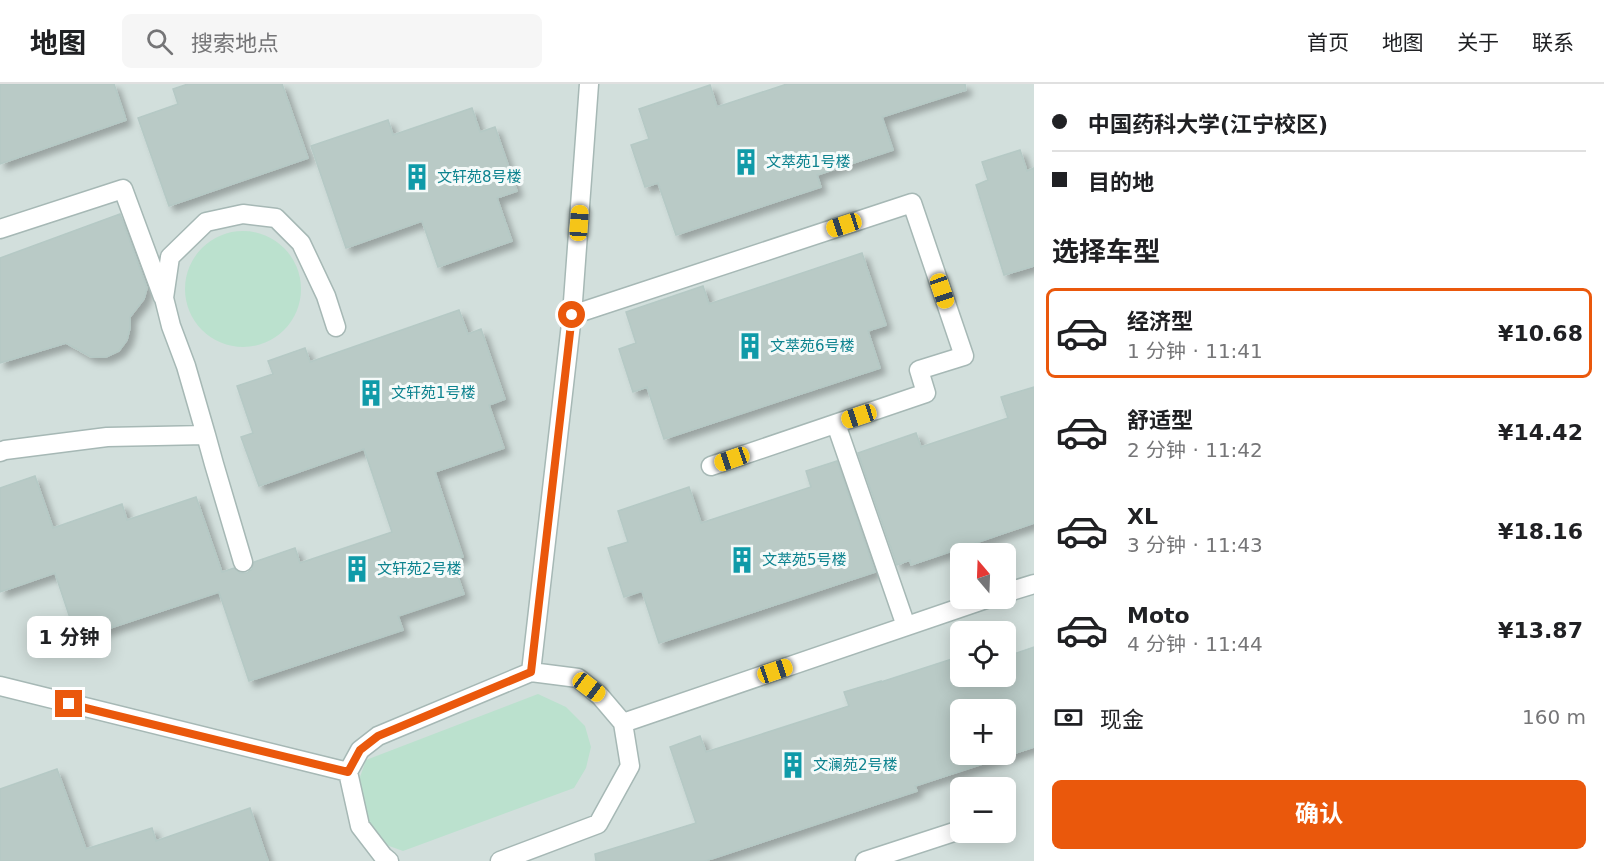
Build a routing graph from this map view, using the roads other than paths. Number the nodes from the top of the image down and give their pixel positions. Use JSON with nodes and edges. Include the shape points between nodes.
{"nodes":[{"id":1,"x":589,"y":84,"type":"edge"},
{"id":2,"x":0,"y":229,"type":"edge"},
{"id":3,"x":164,"y":298,"type":"junction"},
{"id":4,"x":572,"y":315,"type":"junction"},
{"id":5,"x":336,"y":327,"type":"dead end"},
{"id":6,"x":836,"y":424,"type":"junction"},
{"id":7,"x":207,"y":435,"type":"junction"},
{"id":8,"x":0,"y":452,"type":"edge"},
{"id":9,"x":711,"y":466,"type":"dead end"},
{"id":10,"x":243,"y":562,"type":"dead end"},
{"id":11,"x":1034,"y":584,"type":"edge"},
{"id":12,"x":1016,"y":590,"type":"edge"},
{"id":13,"x":956,"y":609,"type":"edge"},
{"id":14,"x":906,"y":626,"type":"junction"},
{"id":15,"x":531,"y":672,"type":"junction"},
{"id":16,"x":0,"y":686,"type":"edge"},
{"id":17,"x":623,"y":723,"type":"junction"},
{"id":18,"x":348,"y":772,"type":"junction"},
{"id":19,"x":950,"y":834,"type":"edge"},
{"id":20,"x":893,"y":857,"type":"edge"},
{"id":21,"x":389,"y":861,"type":"edge"},
{"id":22,"x":500,"y":861,"type":"edge"},
{"id":23,"x":865,"y":861,"type":"edge"}],
"edges":[{"from":1,"to":4,"type":"street"},
{"from":2,"to":3,"type":"street","via":[[123,189]]},
{"from":3,"to":5,"type":"street","via":[[170,257],[206,222],[243,214],[276,218],[301,243]]},
{"from":3,"to":7,"type":"street"},
{"from":4,"to":6,"type":"street","via":[[912,203],[964,356],[919,370],[926,393]]},
{"from":4,"to":15,"type":"street"},
{"from":6,"to":9,"type":"street"},
{"from":6,"to":14,"type":"street"},
{"from":7,"to":8,"type":"street","via":[[107,437]]},
{"from":7,"to":10,"type":"street"},
{"from":11,"to":12,"type":"street"},
{"from":13,"to":14,"type":"street"},
{"from":14,"to":17,"type":"street"},
{"from":15,"to":17,"type":"street","via":[[578,678]]},
{"from":15,"to":18,"type":"street","via":[[378,736],[360,750]]},
{"from":16,"to":18,"type":"street"},
{"from":17,"to":22,"type":"street","via":[[630,766],[598,824]]},
{"from":18,"to":21,"type":"street","via":[[360,826]]},
{"from":19,"to":20,"type":"street"},
{"from":20,"to":23,"type":"street"}]}
